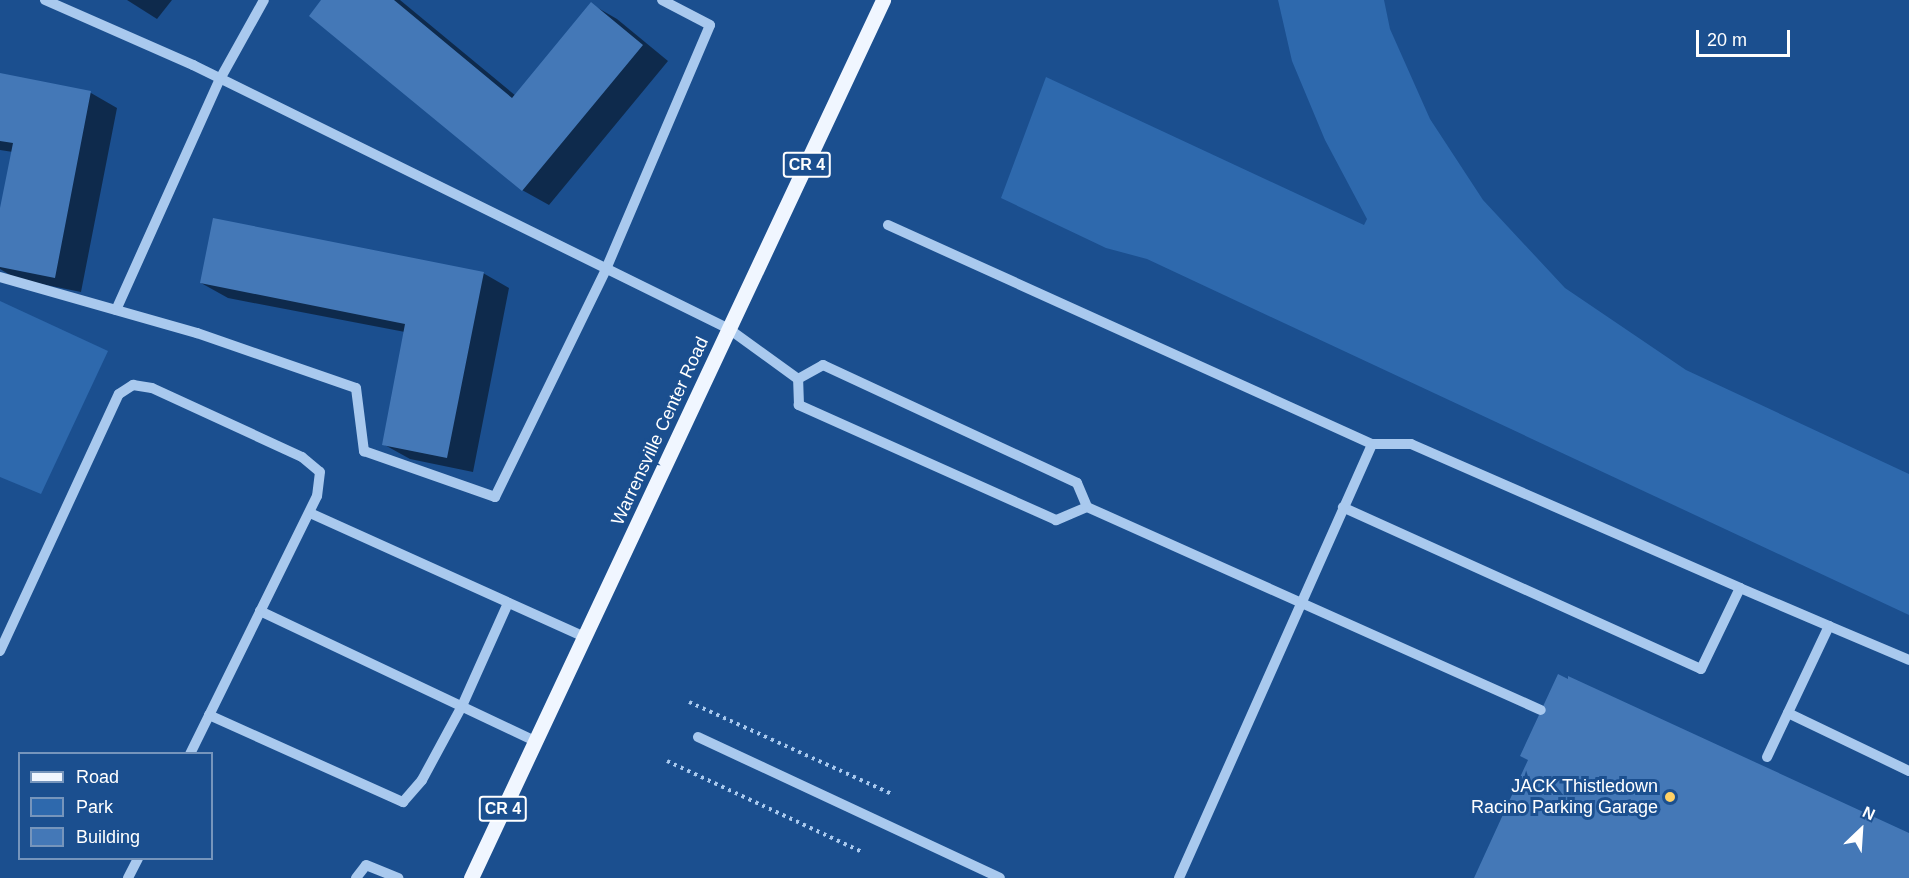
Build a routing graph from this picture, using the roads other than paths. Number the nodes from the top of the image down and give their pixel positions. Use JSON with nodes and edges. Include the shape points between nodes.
{"nodes":[{"id":1,"x":45,"y":0,"type":"edge"},
{"id":2,"x":264,"y":0,"type":"edge"},
{"id":3,"x":662,"y":0,"type":"edge"},
{"id":4,"x":883,"y":0,"type":"edge"},
{"id":5,"x":220,"y":79,"type":"junction"},
{"id":6,"x":888,"y":225,"type":"dead end"},
{"id":7,"x":606,"y":269,"type":"junction"},
{"id":8,"x":0,"y":276,"type":"edge"},
{"id":9,"x":116,"y":310,"type":"junction"},
{"id":10,"x":729,"y":329,"type":"junction"},
{"id":11,"x":798,"y":379,"type":"junction"},
{"id":12,"x":1372,"y":444,"type":"junction"},
{"id":13,"x":1087,"y":507,"type":"junction"},
{"id":14,"x":1343,"y":507,"type":"junction"},
{"id":15,"x":310,"y":513,"type":"junction"},
{"id":16,"x":1740,"y":588,"type":"junction"},
{"id":17,"x":1300,"y":602,"type":"junction"},
{"id":18,"x":507,"y":603,"type":"junction"},
{"id":19,"x":260,"y":611,"type":"junction"},
{"id":20,"x":1829,"y":626,"type":"junction"},
{"id":21,"x":584,"y":637,"type":"junction"},
{"id":22,"x":0,"y":651,"type":"edge"},
{"id":23,"x":1909,"y":660,"type":"edge"},
{"id":24,"x":462,"y":706,"type":"junction"},
{"id":25,"x":1541,"y":710,"type":"dead end"},
{"id":26,"x":1788,"y":713,"type":"junction"},
{"id":27,"x":209,"y":715,"type":"junction"},
{"id":28,"x":698,"y":737,"type":"dead end"},
{"id":29,"x":536,"y":741,"type":"junction"},
{"id":30,"x":190,"y":752,"type":"edge"},
{"id":31,"x":1767,"y":757,"type":"dead end"},
{"id":32,"x":1909,"y":771,"type":"edge"},
{"id":33,"x":137,"y":860,"type":"edge"},
{"id":34,"x":128,"y":878,"type":"edge"},
{"id":35,"x":356,"y":878,"type":"edge"},
{"id":36,"x":399,"y":878,"type":"edge"},
{"id":37,"x":471,"y":878,"type":"edge"},
{"id":38,"x":1000,"y":878,"type":"edge"},
{"id":39,"x":1179,"y":878,"type":"edge"}],
"edges":[{"from":1,"to":5,"type":"lane"},
{"from":2,"to":5,"type":"lane"},
{"from":3,"to":7,"type":"lane","via":[[710,25]]},
{"from":4,"to":10,"type":"main road","name":"Warrensville Center Road","number":"CR 4"},
{"from":5,"to":7,"type":"lane"},
{"from":5,"to":9,"type":"lane"},
{"from":6,"to":12,"type":"lane"},
{"from":7,"to":9,"type":"lane","via":[[495,497],[364,451],[356,388]]},
{"from":7,"to":10,"type":"lane"},
{"from":8,"to":9,"type":"lane"},
{"from":10,"to":11,"type":"lane"},
{"from":10,"to":21,"type":"main road","name":"Warrensville Center Road","number":"CR 4"},
{"from":11,"to":13,"type":"lane","via":[[823,365],[1077,483]]},
{"from":11,"to":13,"type":"lane","via":[[799,405],[1056,520]]},
{"from":12,"to":14,"type":"lane"},
{"from":12,"to":16,"type":"lane","via":[[1411,444]]},
{"from":13,"to":17,"type":"lane"},
{"from":14,"to":16,"type":"lane","via":[[1701,669]]},
{"from":14,"to":17,"type":"lane"},
{"from":15,"to":18,"type":"lane"},
{"from":15,"to":19,"type":"lane"},
{"from":15,"to":22,"type":"lane","via":[[320,472],[302,457],[152,388],[133,385],[119,394]]},
{"from":16,"to":20,"type":"lane"},
{"from":17,"to":25,"type":"lane"},
{"from":17,"to":39,"type":"lane"},
{"from":18,"to":21,"type":"lane"},
{"from":18,"to":24,"type":"lane"},
{"from":19,"to":24,"type":"lane"},
{"from":19,"to":27,"type":"lane"},
{"from":20,"to":23,"type":"lane"},
{"from":20,"to":26,"type":"lane"},
{"from":21,"to":29,"type":"main road","name":"Warrensville Center Road","number":"CR 4"},
{"from":24,"to":27,"type":"lane","via":[[422,780],[403,802]]},
{"from":24,"to":29,"type":"lane"},
{"from":26,"to":31,"type":"lane"},
{"from":26,"to":32,"type":"lane"},
{"from":27,"to":30,"type":"lane"},
{"from":28,"to":38,"type":"lane"},
{"from":29,"to":37,"type":"main road","name":"Warrensville Center Road","number":"CR 4"},
{"from":33,"to":34,"type":"lane"},
{"from":35,"to":36,"type":"lane","via":[[366,864]]}]}
